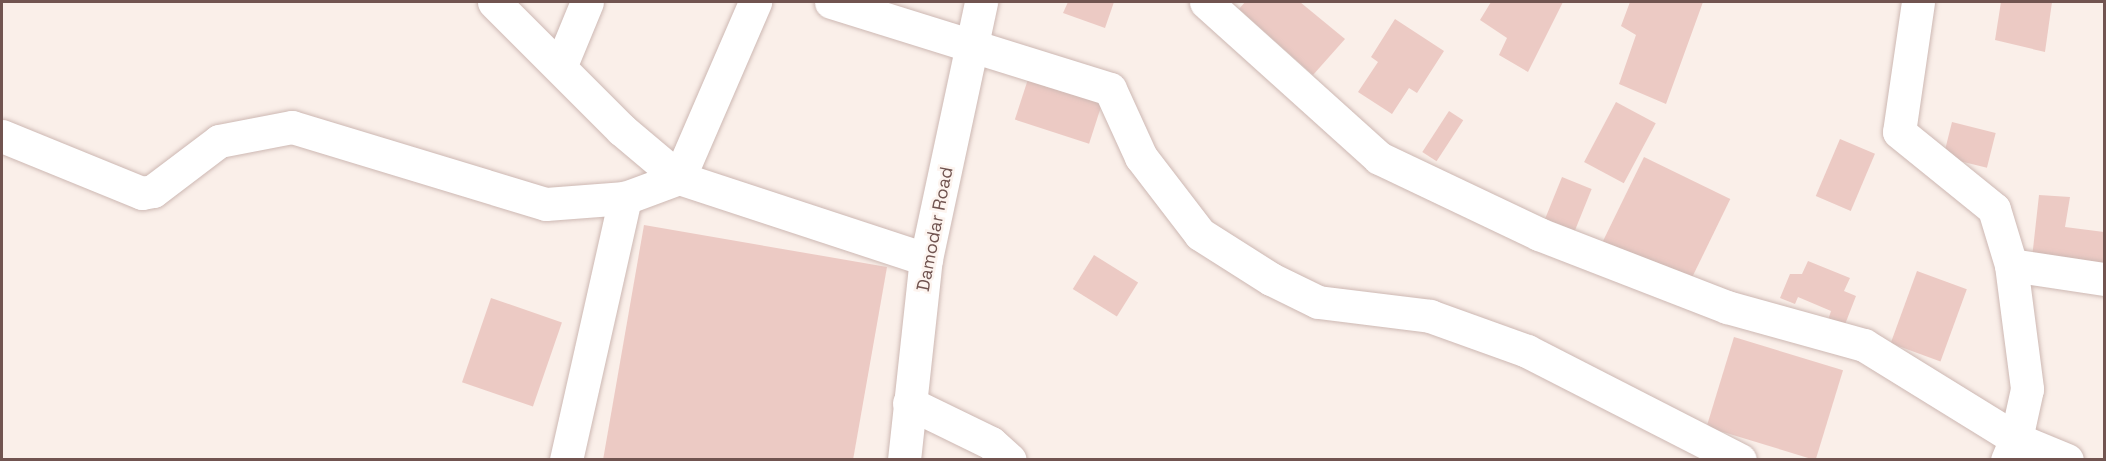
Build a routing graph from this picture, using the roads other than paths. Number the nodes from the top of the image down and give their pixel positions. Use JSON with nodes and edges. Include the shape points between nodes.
{"nodes":[{"id":1,"x":494,"y":2,"type":"edge"},
{"id":2,"x":587,"y":2,"type":"edge"},
{"id":3,"x":755,"y":2,"type":"edge"},
{"id":4,"x":831,"y":2,"type":"edge"},
{"id":5,"x":981,"y":2,"type":"edge"},
{"id":6,"x":1206,"y":2,"type":"edge"},
{"id":7,"x":1918,"y":2,"type":"edge"},
{"id":8,"x":973,"y":44,"type":"junction"},
{"id":9,"x":561,"y":65,"type":"junction"},
{"id":10,"x":2,"y":136,"type":"edge"},
{"id":11,"x":679,"y":178,"type":"junction"},
{"id":12,"x":625,"y":198,"type":"junction"},
{"id":13,"x":926,"y":259,"type":"junction"},
{"id":14,"x":2012,"y":265,"type":"junction"},
{"id":15,"x":2104,"y":279,"type":"edge"},
{"id":16,"x":909,"y":403,"type":"junction"},
{"id":17,"x":2011,"y":449,"type":"edge"},
{"id":18,"x":566,"y":459,"type":"edge"},
{"id":19,"x":904,"y":459,"type":"edge"},
{"id":20,"x":1010,"y":459,"type":"edge"},
{"id":21,"x":1740,"y":459,"type":"edge"},
{"id":22,"x":2067,"y":459,"type":"edge"}],
"edges":[{"from":1,"to":9,"type":"street"},
{"from":2,"to":9,"type":"street"},
{"from":3,"to":11,"type":"street"},
{"from":4,"to":8,"type":"street"},
{"from":5,"to":8,"type":"street","name":"Damodar Road"},
{"from":6,"to":17,"type":"street","via":[[1379,158],[1539,234],[1727,307],[1864,345]]},
{"from":7,"to":14,"type":"street","via":[[1899,132],[1994,209]]},
{"from":8,"to":13,"type":"street","name":"Damodar Road"},
{"from":8,"to":21,"type":"street","via":[[1110,89],[1141,158],[1200,234],[1271,279],[1318,302],[1430,316],[1527,351]]},
{"from":9,"to":11,"type":"street","via":[[622,129]]},
{"from":10,"to":12,"type":"street","via":[[142,193],[153,191],[219,141],[292,127],[546,204]]},
{"from":11,"to":12,"type":"street"},
{"from":11,"to":13,"type":"street"},
{"from":12,"to":18,"type":"street"},
{"from":13,"to":16,"type":"street","name":"Damodar Road"},
{"from":14,"to":15,"type":"street"},
{"from":14,"to":17,"type":"street","via":[[2027,388]]},
{"from":16,"to":19,"type":"street","name":"Damodar Road"},
{"from":16,"to":20,"type":"street","via":[[991,443]]},
{"from":17,"to":22,"type":"street"}]}
